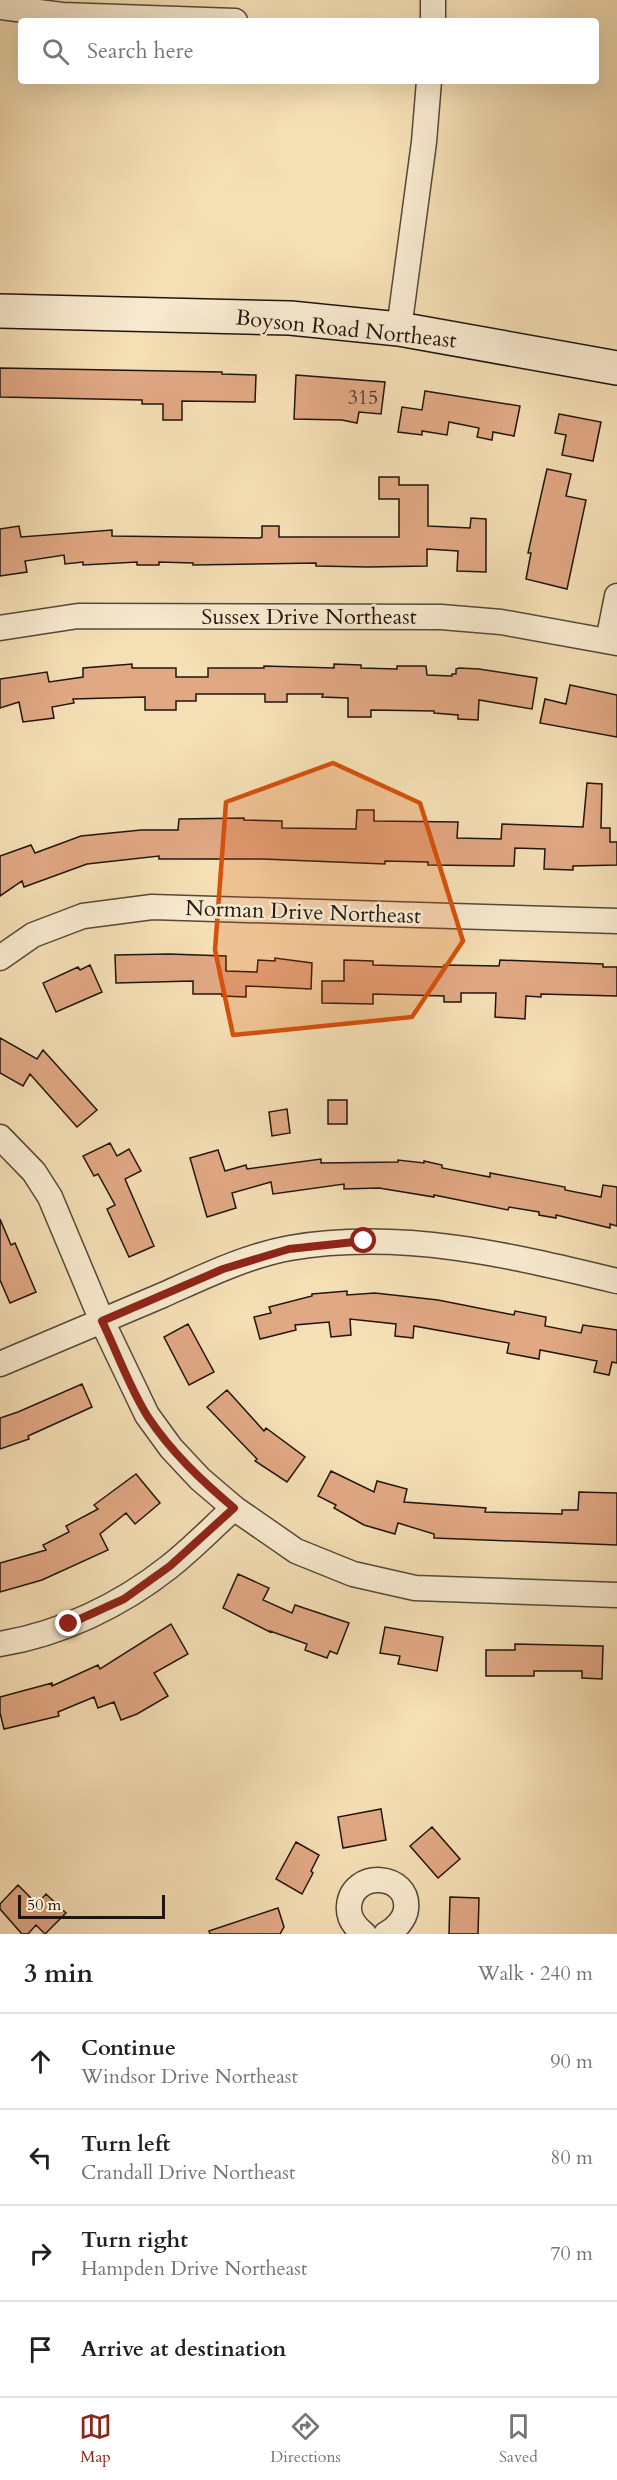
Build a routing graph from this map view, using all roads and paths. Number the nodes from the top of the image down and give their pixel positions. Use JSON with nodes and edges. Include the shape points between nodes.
{"nodes":[{"id":1,"x":433,"y":0,"type":"edge"},
{"id":2,"x":0,"y":7,"type":"edge"},
{"id":3,"x":129,"y":9,"type":"edge"},
{"id":4,"x":208,"y":18,"type":"edge"},
{"id":5,"x":433,"y":18,"type":"edge"},
{"id":6,"x":429,"y":84,"type":"edge"},
{"id":7,"x":0,"y":311,"type":"edge"},
{"id":8,"x":399,"y":329,"type":"junction"},
{"id":9,"x":617,"y":368,"type":"edge"},
{"id":10,"x":617,"y":596,"type":"edge"},
{"id":11,"x":0,"y":628,"type":"edge"},
{"id":12,"x":613,"y":642,"type":"edge"},
{"id":13,"x":617,"y":921,"type":"edge"},
{"id":14,"x":0,"y":958,"type":"edge"},
{"id":15,"x":0,"y":1137,"type":"edge"},
{"id":16,"x":617,"y":1281,"type":"edge"},
{"id":17,"x":102,"y":1321,"type":"junction"},
{"id":18,"x":0,"y":1364,"type":"edge"},
{"id":19,"x":234,"y":1508,"type":"junction"},
{"id":20,"x":617,"y":1595,"type":"edge"},
{"id":21,"x":0,"y":1644,"type":"edge"},
{"id":22,"x":364,"y":1934,"type":"edge"},
{"id":23,"x":386,"y":1934,"type":"edge"}],
"edges":[{"from":1,"to":5,"type":"street"},
{"from":2,"to":3,"type":"street","via":[[62,15]]},
{"from":3,"to":4,"type":"street"},
{"from":6,"to":8,"type":"street"},
{"from":7,"to":8,"type":"main road","name":"Boyson Road Northeast","via":[[290,318]]},
{"from":8,"to":9,"type":"main road","name":"Boyson Road Northeast"},
{"from":10,"to":12,"type":"street"},
{"from":11,"to":12,"type":"street","name":"Sussex Drive Northeast","via":[[78,616],[441,617],[501,622]]},
{"from":13,"to":14,"type":"street","name":"Norman Drive Northeast","via":[[152,907],[83,916],[33,935]]},
{"from":15,"to":17,"type":"street","via":[[34,1172],[50,1197]]},
{"from":16,"to":17,"type":"street","via":[[452,1247],[364,1241],[289,1249],[223,1269]]},
{"from":17,"to":18,"type":"street"},
{"from":17,"to":19,"type":"street","via":[[147,1415],[192,1471]]},
{"from":19,"to":20,"type":"street","via":[[296,1551],[352,1574],[415,1588]]},
{"from":19,"to":21,"type":"street","via":[[170,1566],[124,1599],[69,1624]]},
{"from":22,"to":23,"type":"street","via":[[353,1924],[348,1912],[350,1897],[358,1885],[384,1880],[396,1884],[406,1908],[401,1921]]}]}
